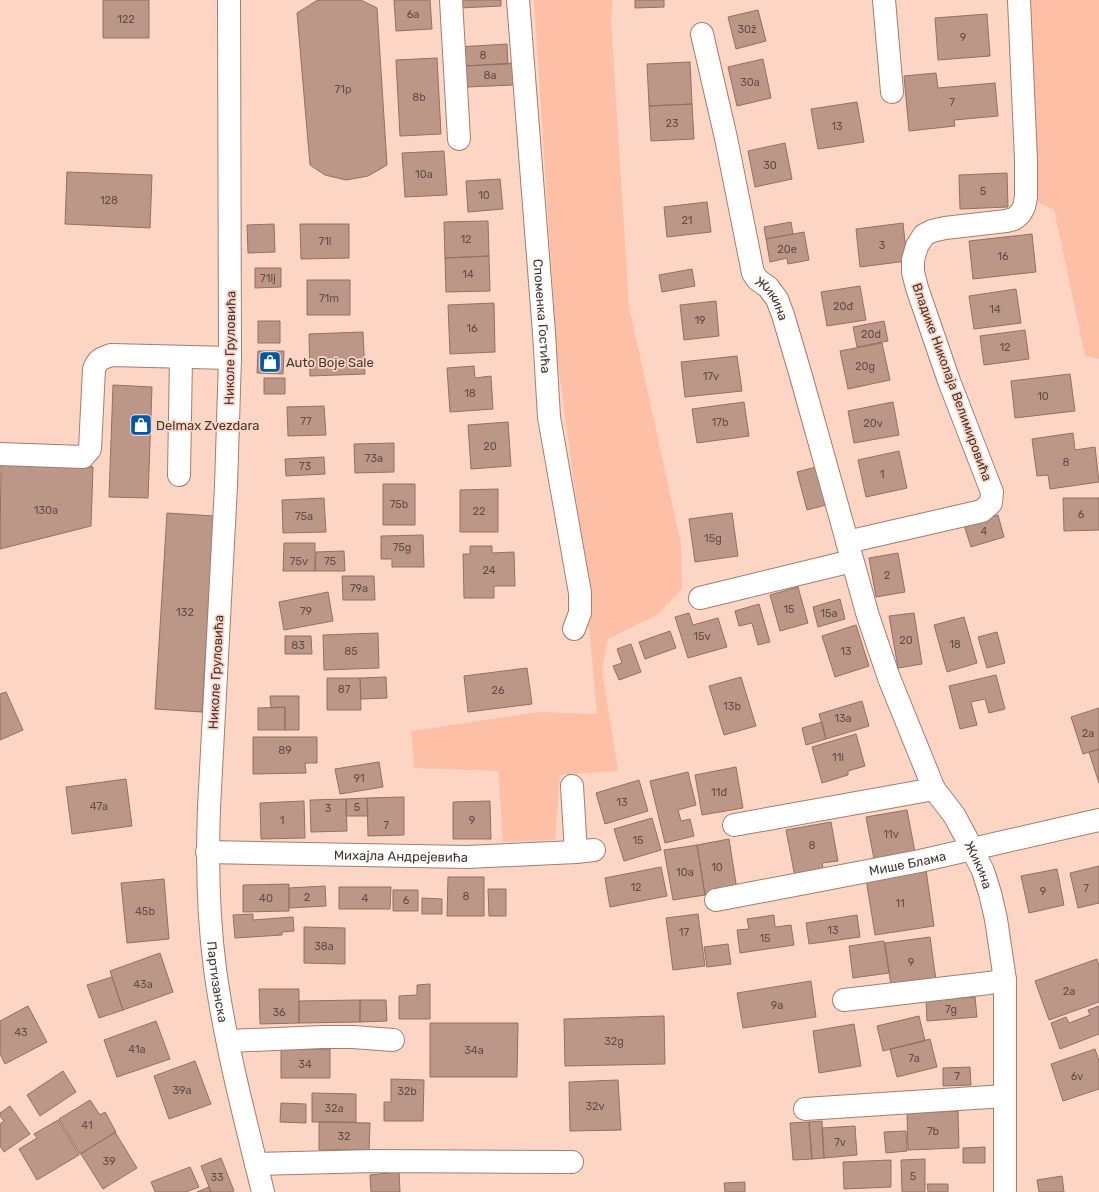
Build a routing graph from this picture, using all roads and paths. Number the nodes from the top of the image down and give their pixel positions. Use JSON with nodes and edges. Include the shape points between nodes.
{"nodes":[{"id":1,"x":230,"y":0,"type":"edge"},
{"id":2,"x":451,"y":0,"type":"edge"},
{"id":3,"x":518,"y":0,"type":"edge"},
{"id":4,"x":884,"y":0,"type":"edge"},
{"id":5,"x":1019,"y":0,"type":"edge"},
{"id":6,"x":702,"y":34,"type":"dead end"},
{"id":7,"x":892,"y":92,"type":"dead end"},
{"id":8,"x":459,"y":139,"type":"dead end"},
{"id":9,"x":181,"y":357,"type":"junction"},
{"id":10,"x":230,"y":358,"type":"junction"},
{"id":11,"x":0,"y":454,"type":"edge"},
{"id":12,"x":179,"y":475,"type":"dead end"},
{"id":13,"x":850,"y":552,"type":"junction"},
{"id":14,"x":700,"y":598,"type":"dead end"},
{"id":15,"x":574,"y":629,"type":"dead end"},
{"id":16,"x":212,"y":768,"type":"joint"},
{"id":17,"x":572,"y":786,"type":"dead end"},
{"id":18,"x":934,"y":789,"type":"junction"},
{"id":19,"x":1099,"y":820,"type":"edge"},
{"id":20,"x":734,"y":825,"type":"dead end"},
{"id":21,"x":972,"y":848,"type":"junction"},
{"id":22,"x":207,"y":852,"type":"junction"},
{"id":23,"x":716,"y":900,"type":"dead end"},
{"id":24,"x":1005,"y":980,"type":"junction"},
{"id":25,"x":844,"y":1000,"type":"dead end"},
{"id":26,"x":393,"y":1040,"type":"dead end"},
{"id":27,"x":228,"y":1041,"type":"junction"},
{"id":28,"x":1005,"y":1096,"type":"junction"},
{"id":29,"x":805,"y":1109,"type":"dead end"},
{"id":30,"x":572,"y":1162,"type":"dead end"},
{"id":31,"x":256,"y":1164,"type":"junction"},
{"id":32,"x":263,"y":1192,"type":"edge"},
{"id":33,"x":1005,"y":1192,"type":"edge"}],
"edges":[{"from":1,"to":10,"type":"street","name":"Николе Груловића"},
{"from":2,"to":8,"type":"street"},
{"from":3,"to":15,"type":"street","name":"Споменка Гостића","via":[[549,417],[580,593],[580,613]]},
{"from":4,"to":7,"type":"street"},
{"from":5,"to":13,"type":"street","name":"Владике Николаја Велимировића","via":[[1026,160],[1024,207],[1014,219],[1006,222],[932,231],[924,235],[913,260],[917,288],[949,381],[992,492],[991,503],[982,511]]},
{"from":6,"to":13,"type":"street","name":"Жикина","via":[[753,273],[777,299],[783,315]]},
{"from":9,"to":10,"type":"street"},
{"from":9,"to":11,"type":"street","via":[[111,356],[98,360],[94,369],[90,449],[82,457]]},
{"from":9,"to":12,"type":"street"},
{"from":10,"to":16,"type":"street","name":"Николе Груловића"},
{"from":13,"to":14,"type":"street"},
{"from":13,"to":18,"type":"street","name":"Жикина","via":[[888,678]]},
{"from":16,"to":22,"type":"street","name":"Партизанска"},
{"from":17,"to":22,"type":"street","name":"Михајла Андрејевића","via":[[585,851],[467,857]]},
{"from":18,"to":20,"type":"street"},
{"from":18,"to":21,"type":"street","name":"Жикина","via":[[954,815]]},
{"from":19,"to":21,"type":"street","name":"Мише Блама"},
{"from":21,"to":23,"type":"street","name":"Мише Блама","via":[[920,861]]},
{"from":21,"to":24,"type":"street","name":"Жикина","via":[[990,893]]},
{"from":22,"to":27,"type":"street","name":"Партизанска","via":[[215,967]]},
{"from":24,"to":25,"type":"street"},
{"from":24,"to":28,"type":"street","name":"Жикина"},
{"from":26,"to":27,"type":"street","via":[[330,1037]]},
{"from":27,"to":31,"type":"street","name":"Партизанска"},
{"from":28,"to":29,"type":"street"},
{"from":28,"to":33,"type":"street","name":"Жикина"},
{"from":30,"to":31,"type":"street","via":[[374,1161]]},
{"from":31,"to":32,"type":"street","name":"Партизанска"}]}
